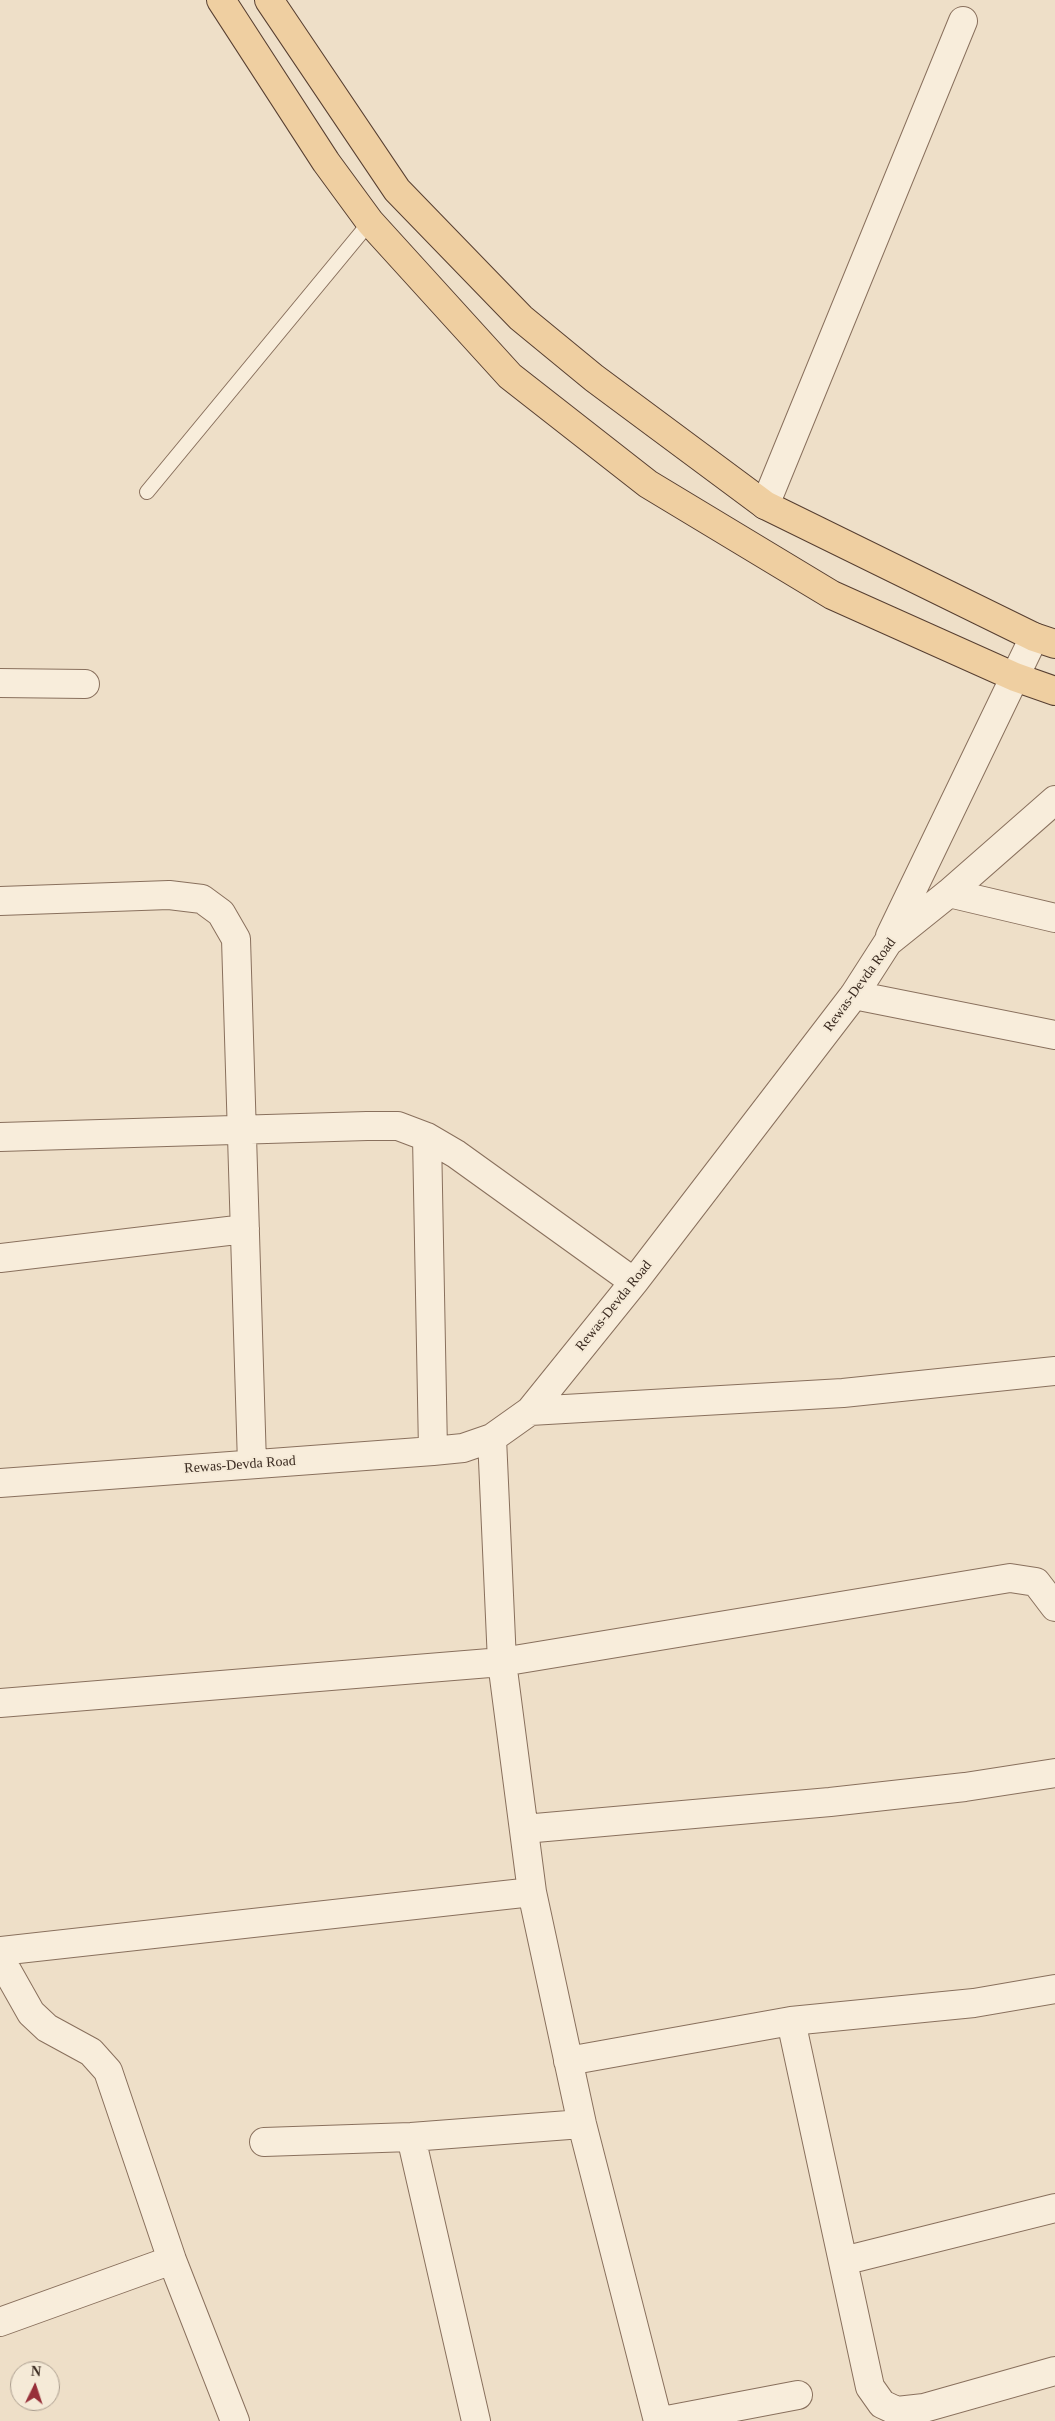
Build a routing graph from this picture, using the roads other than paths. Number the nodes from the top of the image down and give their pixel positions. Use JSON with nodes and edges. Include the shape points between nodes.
{"nodes":[{"id":1,"x":221,"y":0,"type":"edge"},
{"id":2,"x":269,"y":0,"type":"edge"},
{"id":3,"x":964,"y":21,"type":"dead end"},
{"id":4,"x":370,"y":222,"type":"junction"},
{"id":5,"x":146,"y":492,"type":"dead end"},
{"id":6,"x":765,"y":505,"type":"junction"},
{"id":7,"x":1045,"y":640,"type":"edge"},
{"id":8,"x":1015,"y":677,"type":"junction"},
{"id":9,"x":0,"y":683,"type":"edge"},
{"id":10,"x":85,"y":684,"type":"dead end"},
{"id":11,"x":1055,"y":691,"type":"edge"},
{"id":12,"x":1055,"y":800,"type":"edge"},
{"id":13,"x":949,"y":893,"type":"junction"},
{"id":14,"x":0,"y":901,"type":"edge"},
{"id":15,"x":1055,"y":918,"type":"edge"},
{"id":16,"x":888,"y":942,"type":"junction"},
{"id":17,"x":854,"y":995,"type":"junction"},
{"id":18,"x":1055,"y":1036,"type":"edge"},
{"id":19,"x":242,"y":1129,"type":"junction"},
{"id":20,"x":0,"y":1137,"type":"edge"},
{"id":21,"x":427,"y":1137,"type":"junction"},
{"id":22,"x":245,"y":1230,"type":"junction"},
{"id":23,"x":0,"y":1258,"type":"edge"},
{"id":24,"x":634,"y":1282,"type":"junction"},
{"id":25,"x":1055,"y":1371,"type":"edge"},
{"id":26,"x":530,"y":1411,"type":"junction"},
{"id":27,"x":492,"y":1438,"type":"junction"},
{"id":28,"x":433,"y":1451,"type":"junction"},
{"id":29,"x":252,"y":1464,"type":"junction"},
{"id":30,"x":0,"y":1483,"type":"edge"},
{"id":31,"x":1055,"y":1607,"type":"edge"},
{"id":32,"x":502,"y":1662,"type":"junction"},
{"id":33,"x":0,"y":1703,"type":"edge"},
{"id":34,"x":1055,"y":1774,"type":"edge"},
{"id":35,"x":524,"y":1829,"type":"junction"},
{"id":36,"x":532,"y":1892,"type":"junction"},
{"id":37,"x":0,"y":1951,"type":"edge"},
{"id":38,"x":0,"y":1958,"type":"edge"},
{"id":39,"x":1055,"y":1989,"type":"edge"},
{"id":40,"x":791,"y":2021,"type":"junction"},
{"id":41,"x":568,"y":2060,"type":"junction"},
{"id":42,"x":582,"y":2124,"type":"junction"},
{"id":43,"x":411,"y":2138,"type":"junction"},
{"id":44,"x":264,"y":2142,"type":"dead end"},
{"id":45,"x":1055,"y":2208,"type":"edge"},
{"id":46,"x":172,"y":2260,"type":"junction"},
{"id":47,"x":843,"y":2261,"type":"junction"},
{"id":48,"x":0,"y":2322,"type":"edge"},
{"id":49,"x":1055,"y":2371,"type":"edge"},
{"id":50,"x":798,"y":2395,"type":"dead end"},
{"id":51,"x":235,"y":2421,"type":"edge"},
{"id":52,"x":476,"y":2421,"type":"edge"},
{"id":53,"x":660,"y":2421,"type":"edge"}],
"edges":[{"from":1,"to":4,"type":"main road","via":[[326,162]]},
{"from":2,"to":6,"type":"main road","via":[[397,190],[521,318],[594,378]]},
{"from":3,"to":6,"type":"street"},
{"from":4,"to":5,"type":"lane"},
{"from":4,"to":8,"type":"main road","via":[[510,376],[648,484],[832,596]]},
{"from":6,"to":7,"type":"main road"},
{"from":7,"to":8,"type":"street"},
{"from":8,"to":11,"type":"main road"},
{"from":8,"to":16,"type":"street"},
{"from":9,"to":10,"type":"street"},
{"from":12,"to":13,"type":"street","name":"Rewas-Devda Road"},
{"from":13,"to":15,"type":"street"},
{"from":13,"to":16,"type":"street","name":"Rewas-Devda Road"},
{"from":14,"to":19,"type":"street","via":[[170,895],[202,899],[222,913],[236,939]]},
{"from":16,"to":17,"type":"street","name":"Rewas-Devda Road"},
{"from":17,"to":18,"type":"street"},
{"from":17,"to":24,"type":"street","name":"Rewas-Devda Road"},
{"from":19,"to":20,"type":"street"},
{"from":19,"to":21,"type":"street","via":[[398,1126]]},
{"from":19,"to":22,"type":"street"},
{"from":21,"to":24,"type":"street","via":[[456,1154]]},
{"from":21,"to":28,"type":"street"},
{"from":22,"to":23,"type":"street"},
{"from":22,"to":29,"type":"street"},
{"from":24,"to":26,"type":"street","name":"Rewas-Devda Road"},
{"from":25,"to":26,"type":"street","via":[[843,1393]]},
{"from":26,"to":27,"type":"street","name":"Rewas-Devda Road"},
{"from":27,"to":28,"type":"street","name":"Rewas-Devda Road","via":[[463,1448]]},
{"from":27,"to":32,"type":"street"},
{"from":28,"to":29,"type":"street","name":"Rewas-Devda Road"},
{"from":29,"to":30,"type":"street","name":"Rewas-Devda Road"},
{"from":31,"to":32,"type":"street","via":[[1036,1582],[1010,1578]]},
{"from":32,"to":33,"type":"street"},
{"from":32,"to":35,"type":"street"},
{"from":34,"to":35,"type":"street","via":[[839,1801]]},
{"from":35,"to":36,"type":"street"},
{"from":36,"to":37,"type":"street"},
{"from":36,"to":41,"type":"street"},
{"from":38,"to":46,"type":"street","via":[[31,2013],[47,2028],[91,2052],[108,2071]]},
{"from":39,"to":40,"type":"street","via":[[974,2003]]},
{"from":40,"to":41,"type":"street"},
{"from":40,"to":47,"type":"street"},
{"from":41,"to":42,"type":"street"},
{"from":42,"to":43,"type":"street"},
{"from":42,"to":53,"type":"street"},
{"from":43,"to":44,"type":"street"},
{"from":43,"to":52,"type":"street"},
{"from":45,"to":47,"type":"street"},
{"from":46,"to":48,"type":"street"},
{"from":46,"to":51,"type":"street"},
{"from":47,"to":49,"type":"street","via":[[870,2387],[882,2404],[898,2411],[924,2408]]},
{"from":50,"to":53,"type":"street"}]}
